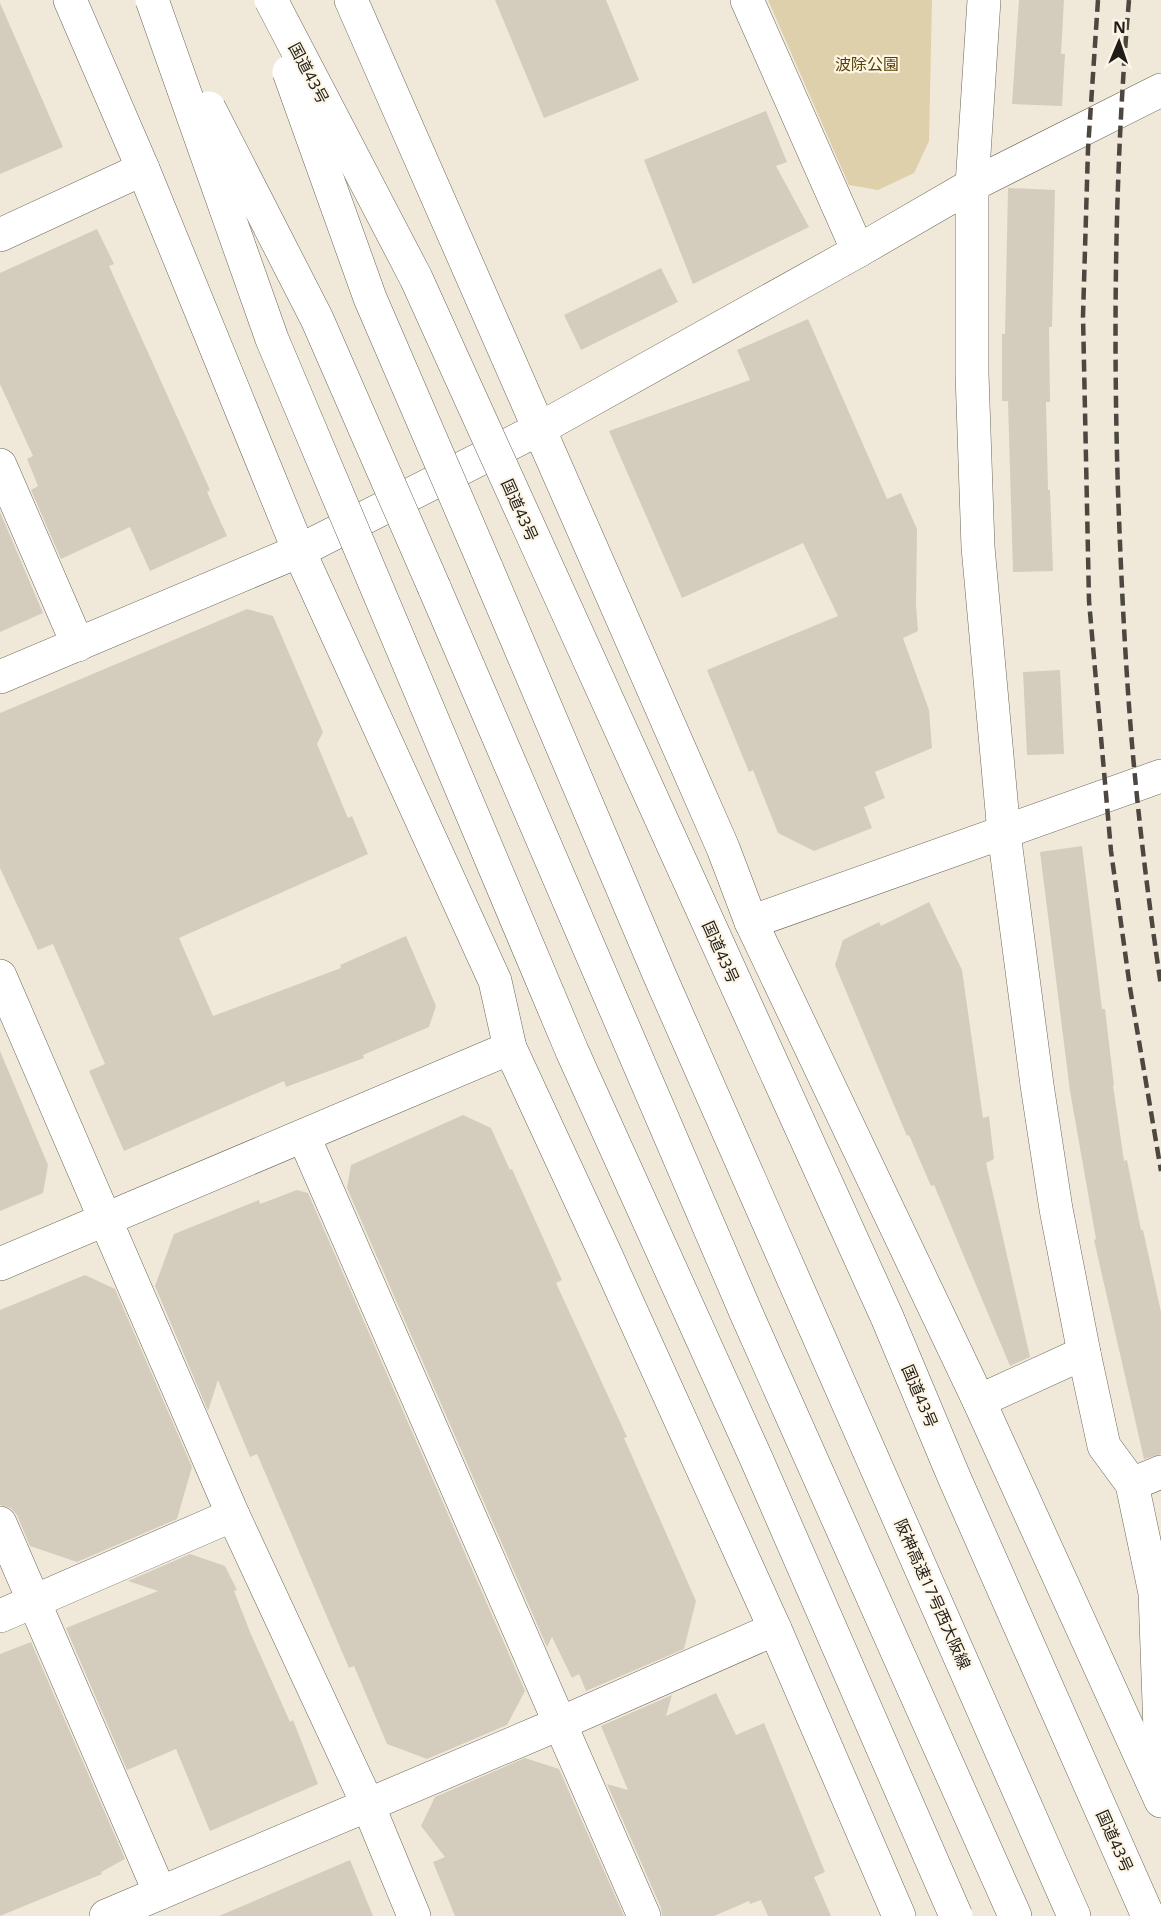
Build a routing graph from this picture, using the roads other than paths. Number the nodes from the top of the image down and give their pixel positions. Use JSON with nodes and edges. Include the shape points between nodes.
{"nodes":[{"id":1,"x":70,"y":0,"type":"edge"},
{"id":2,"x":152,"y":0,"type":"edge"},
{"id":3,"x":263,"y":0,"type":"edge"},
{"id":4,"x":271,"y":0,"type":"edge"},
{"id":5,"x":351,"y":0,"type":"edge"},
{"id":6,"x":747,"y":0,"type":"edge"},
{"id":7,"x":984,"y":0,"type":"edge"},
{"id":8,"x":1161,"y":90,"type":"edge"},
{"id":9,"x":144,"y":169,"type":"junction"},
{"id":10,"x":972,"y":185,"type":"junction"},
{"id":11,"x":0,"y":235,"type":"edge"},
{"id":12,"x":858,"y":251,"type":"junction"},
{"id":13,"x":539,"y":429,"type":"junction"},
{"id":14,"x":0,"y":465,"type":"edge"},
{"id":15,"x":299,"y":551,"type":"junction"},
{"id":16,"x":78,"y":645,"type":"junction"},
{"id":17,"x":0,"y":677,"type":"edge"},
{"id":18,"x":1161,"y":776,"type":"edge"},
{"id":19,"x":1004,"y":833,"type":"junction"},
{"id":20,"x":751,"y":922,"type":"junction"},
{"id":21,"x":0,"y":976,"type":"edge"},
{"id":22,"x":510,"y":1048,"type":"junction"},
{"id":23,"x":304,"y":1137,"type":"junction"},
{"id":24,"x":106,"y":1218,"type":"junction"},
{"id":25,"x":0,"y":1264,"type":"edge"},
{"id":26,"x":1084,"y":1353,"type":"junction"},
{"id":27,"x":979,"y":1401,"type":"junction"},
{"id":28,"x":1146,"y":1478,"type":"edge"},
{"id":29,"x":233,"y":1515,"type":"junction"},
{"id":30,"x":0,"y":1523,"type":"edge"},
{"id":31,"x":34,"y":1602,"type":"junction"},
{"id":32,"x":0,"y":1616,"type":"edge"},
{"id":33,"x":775,"y":1629,"type":"junction"},
{"id":34,"x":561,"y":1723,"type":"junction"},
{"id":35,"x":1161,"y":1758,"type":"edge"},
{"id":36,"x":1161,"y":1801,"type":"edge"},
{"id":37,"x":368,"y":1805,"type":"junction"},
{"id":38,"x":160,"y":1893,"type":"junction"},
{"id":39,"x":106,"y":1916,"type":"edge"},
{"id":40,"x":414,"y":1916,"type":"edge"},
{"id":41,"x":644,"y":1916,"type":"edge"},
{"id":42,"x":899,"y":1916,"type":"edge"},
{"id":43,"x":956,"y":1916,"type":"edge"},
{"id":44,"x":1015,"y":1916,"type":"edge"},
{"id":45,"x":1074,"y":1916,"type":"edge"},
{"id":46,"x":1148,"y":1916,"type":"edge"}],
"edges":[{"from":1,"to":9,"type":"main road"},
{"from":2,"to":43,"type":"main road","bridge":true,"via":[[276,350],[572,1052],[756,1458]]},
{"from":2,"to":44,"type":"main road","bridge":true,"via":[[317,319],[747,1315]]},
{"from":3,"to":45,"type":"main road","name":"阪神高速17号西大阪線","bridge":true,"via":[[370,298],[659,974]]},
{"from":4,"to":46,"type":"main road","name":"国道43号","bridge":true,"via":[[416,278],[887,1317]]},
{"from":5,"to":13,"type":"main road"},
{"from":6,"to":12,"type":"main road"},
{"from":7,"to":10,"type":"main road"},
{"from":8,"to":10,"type":"main road"},
{"from":9,"to":11,"type":"main road"},
{"from":9,"to":15,"type":"main road"},
{"from":10,"to":12,"type":"main road"},
{"from":10,"to":19,"type":"main road","via":[[972,375],[978,547]]},
{"from":12,"to":13,"type":"main road"},
{"from":13,"to":15,"type":"main road"},
{"from":13,"to":20,"type":"main road","via":[[719,838]]},
{"from":14,"to":16,"type":"main road"},
{"from":15,"to":16,"type":"main road"},
{"from":15,"to":22,"type":"main road","via":[[495,981]]},
{"from":16,"to":17,"type":"main road"},
{"from":18,"to":19,"type":"main road"},
{"from":19,"to":20,"type":"main road"},
{"from":19,"to":26,"type":"main road","via":[[1056,1209]]},
{"from":20,"to":27,"type":"main road"},
{"from":21,"to":24,"type":"main road"},
{"from":22,"to":23,"type":"main road"},
{"from":22,"to":33,"type":"main road"},
{"from":23,"to":24,"type":"main road"},
{"from":23,"to":34,"type":"main road"},
{"from":24,"to":25,"type":"main road"},
{"from":24,"to":29,"type":"main road"},
{"from":26,"to":27,"type":"main road"},
{"from":26,"to":28,"type":"main road","via":[[1104,1446]]},
{"from":27,"to":36,"type":"main road"},
{"from":28,"to":35,"type":"main road"},
{"from":29,"to":31,"type":"main road"},
{"from":29,"to":37,"type":"main road"},
{"from":30,"to":31,"type":"main road"},
{"from":31,"to":32,"type":"main road"},
{"from":31,"to":38,"type":"main road"},
{"from":33,"to":34,"type":"main road"},
{"from":33,"to":42,"type":"main road"},
{"from":34,"to":37,"type":"main road"},
{"from":34,"to":41,"type":"main road"},
{"from":37,"to":38,"type":"main road"},
{"from":37,"to":40,"type":"main road"},
{"from":38,"to":39,"type":"main road"}]}
